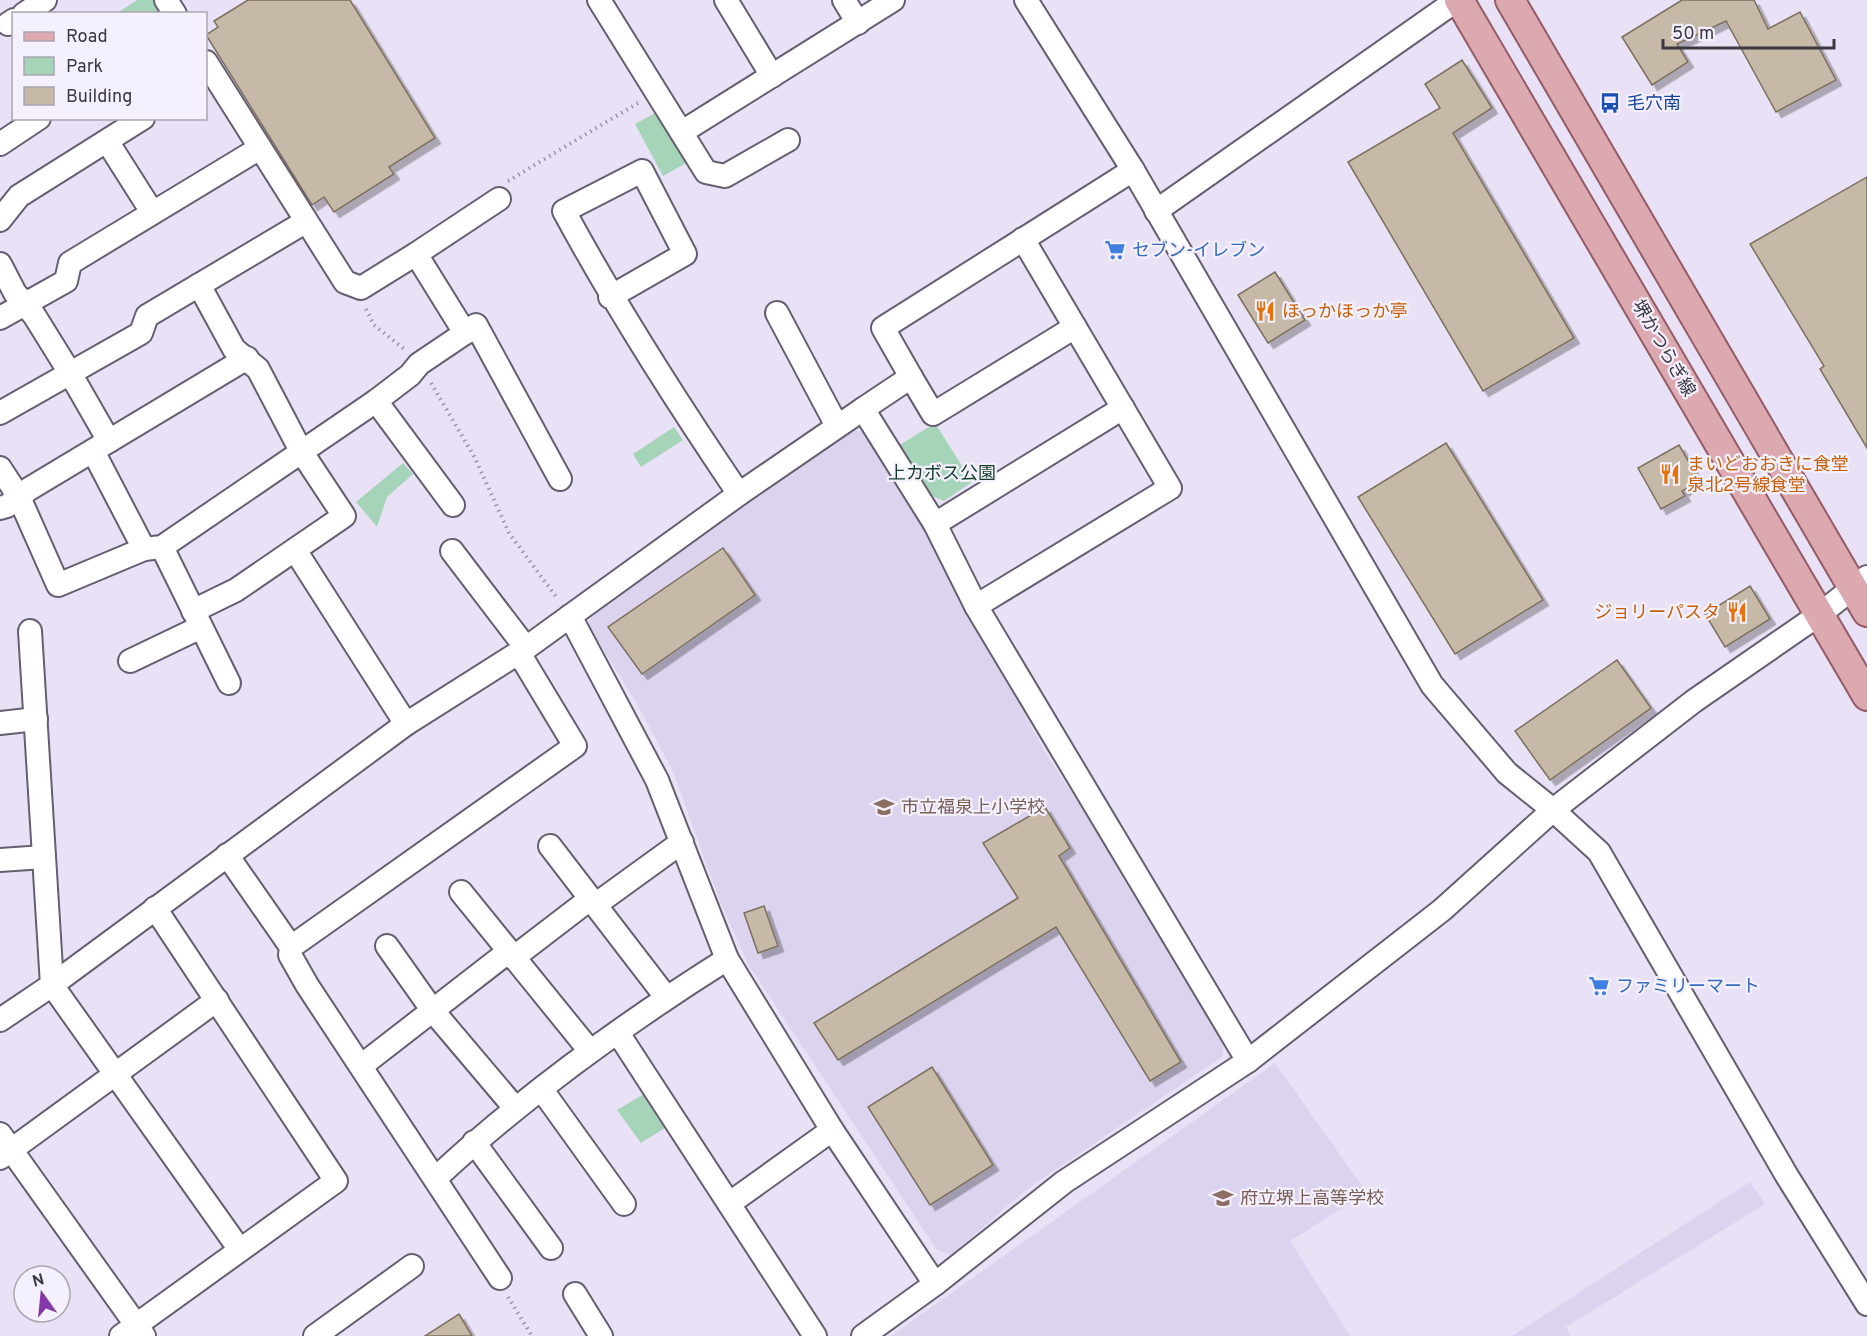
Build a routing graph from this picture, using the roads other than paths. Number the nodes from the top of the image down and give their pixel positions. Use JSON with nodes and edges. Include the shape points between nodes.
{"nodes":[{"id":1,"x":599,"y":0,"type":"edge"},
{"id":2,"x":726,"y":0,"type":"edge"},
{"id":3,"x":844,"y":0,"type":"edge"},
{"id":4,"x":893,"y":0,"type":"edge"},
{"id":5,"x":1026,"y":0,"type":"edge"},
{"id":6,"x":1458,"y":0,"type":"edge"},
{"id":7,"x":1510,"y":0,"type":"edge"},
{"id":8,"x":858,"y":23,"type":"junction"},
{"id":9,"x":208,"y":72,"type":"edge"},
{"id":10,"x":772,"y":76,"type":"junction"},
{"id":11,"x":36,"y":120,"type":"edge"},
{"id":12,"x":140,"y":120,"type":"edge"},
{"id":13,"x":682,"y":132,"type":"junction"},
{"id":14,"x":788,"y":140,"type":"dead end"},
{"id":15,"x":107,"y":141,"type":"junction"},
{"id":16,"x":0,"y":144,"type":"edge"},
{"id":17,"x":260,"y":148,"type":"junction"},
{"id":18,"x":1133,"y":170,"type":"junction"},
{"id":19,"x":499,"y":199,"type":"road end"},
{"id":20,"x":1156,"y":211,"type":"junction"},
{"id":21,"x":152,"y":213,"type":"junction"},
{"id":22,"x":0,"y":220,"type":"edge"},
{"id":23,"x":305,"y":222,"type":"junction"},
{"id":24,"x":1023,"y":239,"type":"junction"},
{"id":25,"x":416,"y":254,"type":"junction"},
{"id":26,"x":0,"y":264,"type":"edge"},
{"id":27,"x":199,"y":285,"type":"junction"},
{"id":28,"x":610,"y":297,"type":"junction"},
{"id":29,"x":25,"y":303,"type":"junction"},
{"id":30,"x":777,"y":313,"type":"dead end"},
{"id":31,"x":0,"y":318,"type":"edge"},
{"id":32,"x":1075,"y":327,"type":"junction"},
{"id":33,"x":465,"y":333,"type":"junction"},
{"id":34,"x":247,"y":358,"type":"junction"},
{"id":35,"x":70,"y":373,"type":"junction"},
{"id":36,"x":911,"y":377,"type":"junction"},
{"id":37,"x":376,"y":401,"type":"junction"},
{"id":38,"x":1123,"y":408,"type":"junction"},
{"id":39,"x":863,"y":409,"type":"junction"},
{"id":40,"x":0,"y":413,"type":"edge"},
{"id":41,"x":837,"y":426,"type":"junction"},
{"id":42,"x":101,"y":446,"type":"junction"},
{"id":43,"x":301,"y":451,"type":"junction"},
{"id":44,"x":0,"y":468,"type":"edge"},
{"id":45,"x":560,"y":479,"type":"dead end"},
{"id":46,"x":739,"y":494,"type":"junction"},
{"id":47,"x":10,"y":502,"type":"edge"},
{"id":48,"x":453,"y":505,"type":"dead end"},
{"id":49,"x":935,"y":524,"type":"junction"},
{"id":50,"x":153,"y":548,"type":"junction"},
{"id":51,"x":295,"y":550,"type":"junction"},
{"id":52,"x":452,"y":551,"type":"dead end"},
{"id":53,"x":1860,"y":582,"type":"edge"},
{"id":54,"x":976,"y":606,"type":"junction"},
{"id":55,"x":1867,"y":612,"type":"edge"},
{"id":56,"x":1821,"y":614,"type":"junction"},
{"id":57,"x":570,"y":616,"type":"junction"},
{"id":58,"x":197,"y":619,"type":"junction"},
{"id":59,"x":30,"y":631,"type":"dead end"},
{"id":60,"x":522,"y":650,"type":"junction"},
{"id":61,"x":130,"y":661,"type":"dead end"},
{"id":62,"x":228,"y":683,"type":"dead end"},
{"id":63,"x":1867,"y":696,"type":"edge"},
{"id":64,"x":36,"y":719,"type":"junction"},
{"id":65,"x":0,"y":723,"type":"edge"},
{"id":66,"x":406,"y":724,"type":"junction"},
{"id":67,"x":1553,"y":810,"type":"junction"},
{"id":68,"x":682,"y":842,"type":"junction"},
{"id":69,"x":550,"y":846,"type":"dead end"},
{"id":70,"x":227,"y":855,"type":"junction"},
{"id":71,"x":44,"y":857,"type":"junction"},
{"id":72,"x":0,"y":860,"type":"edge"},
{"id":73,"x":461,"y":892,"type":"dead end"},
{"id":74,"x":592,"y":902,"type":"junction"},
{"id":75,"x":155,"y":908,"type":"junction"},
{"id":76,"x":387,"y":946,"type":"dead end"},
{"id":77,"x":291,"y":947,"type":"junction"},
{"id":78,"x":511,"y":955,"type":"junction"},
{"id":79,"x":727,"y":959,"type":"junction"},
{"id":80,"x":52,"y":985,"type":"junction"},
{"id":81,"x":666,"y":997,"type":"junction"},
{"id":82,"x":217,"y":1000,"type":"junction"},
{"id":83,"x":433,"y":1011,"type":"junction"},
{"id":84,"x":0,"y":1020,"type":"edge"},
{"id":85,"x":618,"y":1033,"type":"junction"},
{"id":86,"x":590,"y":1051,"type":"junction"},
{"id":87,"x":1248,"y":1061,"type":"junction"},
{"id":88,"x":361,"y":1066,"type":"junction"},
{"id":89,"x":117,"y":1073,"type":"junction"},
{"id":90,"x":542,"y":1090,"type":"junction"},
{"id":91,"x":515,"y":1108,"type":"junction"},
{"id":92,"x":832,"y":1130,"type":"junction"},
{"id":93,"x":474,"y":1142,"type":"junction"},
{"id":94,"x":4,"y":1148,"type":"edge"},
{"id":95,"x":436,"y":1178,"type":"junction"},
{"id":96,"x":730,"y":1203,"type":"junction"},
{"id":97,"x":624,"y":1204,"type":"dead end"},
{"id":98,"x":551,"y":1248,"type":"dead end"},
{"id":99,"x":240,"y":1250,"type":"junction"},
{"id":100,"x":412,"y":1266,"type":"dead end"},
{"id":101,"x":500,"y":1278,"type":"road end"},
{"id":102,"x":935,"y":1284,"type":"junction"},
{"id":103,"x":576,"y":1294,"type":"dead end"},
{"id":104,"x":1867,"y":1304,"type":"edge"},
{"id":105,"x":133,"y":1333,"type":"edge"},
{"id":106,"x":315,"y":1336,"type":"edge"},
{"id":107,"x":601,"y":1336,"type":"edge"},
{"id":108,"x":815,"y":1336,"type":"edge"},
{"id":109,"x":863,"y":1336,"type":"edge"}],
"edges":[{"from":1,"to":13,"type":"street"},
{"from":2,"to":10,"type":"street"},
{"from":3,"to":8,"type":"street"},
{"from":4,"to":8,"type":"street"},
{"from":5,"to":18,"type":"street"},
{"from":6,"to":20,"type":"street"},
{"from":6,"to":56,"type":"main road","name":"堺かつらぎ線"},
{"from":7,"to":53,"type":"main road"},
{"from":8,"to":10,"type":"street"},
{"from":9,"to":17,"type":"street"},
{"from":10,"to":13,"type":"street"},
{"from":11,"to":16,"type":"street"},
{"from":12,"to":15,"type":"street"},
{"from":13,"to":14,"type":"street","via":[[706,172],[725,176]]},
{"from":15,"to":21,"type":"street"},
{"from":15,"to":22,"type":"street","via":[[19,196]]},
{"from":17,"to":21,"type":"street"},
{"from":17,"to":23,"type":"street"},
{"from":18,"to":20,"type":"street"},
{"from":18,"to":24,"type":"street"},
{"from":19,"to":25,"type":"street"},
{"from":20,"to":67,"type":"street","via":[[1432,684],[1507,773]]},
{"from":21,"to":29,"type":"street","via":[[70,263],[66,281]]},
{"from":23,"to":25,"type":"street","via":[[345,282],[362,288]]},
{"from":23,"to":27,"type":"street"},
{"from":24,"to":32,"type":"street"},
{"from":24,"to":36,"type":"street","via":[[882,328]]},
{"from":25,"to":33,"type":"street"},
{"from":26,"to":29,"type":"street","via":[[15,293]]},
{"from":27,"to":34,"type":"street","via":[[234,349]]},
{"from":27,"to":35,"type":"street","via":[[147,316],[141,333]]},
{"from":28,"to":28,"type":"street","via":[[685,254],[642,171],[564,211]]},
{"from":28,"to":46,"type":"street"},
{"from":29,"to":31,"type":"street"},
{"from":29,"to":35,"type":"street"},
{"from":30,"to":41,"type":"street"},
{"from":32,"to":36,"type":"street","via":[[933,414]]},
{"from":32,"to":38,"type":"street"},
{"from":33,"to":37,"type":"street","via":[[419,364]]},
{"from":33,"to":45,"type":"street","via":[[476,325]]},
{"from":34,"to":42,"type":"street"},
{"from":34,"to":43,"type":"street","via":[[258,369]]},
{"from":35,"to":40,"type":"street"},
{"from":35,"to":42,"type":"street"},
{"from":36,"to":39,"type":"street"},
{"from":37,"to":43,"type":"street"},
{"from":37,"to":48,"type":"street"},
{"from":38,"to":49,"type":"street"},
{"from":38,"to":54,"type":"street","via":[[1170,488]]},
{"from":39,"to":41,"type":"street"},
{"from":39,"to":49,"type":"street"},
{"from":41,"to":46,"type":"street"},
{"from":42,"to":47,"type":"street"},
{"from":42,"to":50,"type":"street"},
{"from":43,"to":50,"type":"street"},
{"from":43,"to":51,"type":"street","via":[[345,516]]},
{"from":44,"to":47,"type":"street"},
{"from":46,"to":57,"type":"street"},
{"from":47,"to":50,"type":"street","via":[[58,585]]},
{"from":49,"to":54,"type":"street"},
{"from":50,"to":58,"type":"street"},
{"from":51,"to":58,"type":"street"},
{"from":51,"to":66,"type":"street"},
{"from":52,"to":60,"type":"street"},
{"from":53,"to":55,"type":"main road"},
{"from":53,"to":56,"type":"street"},
{"from":54,"to":87,"type":"street"},
{"from":56,"to":63,"type":"main road","name":"堺かつらぎ線"},
{"from":56,"to":67,"type":"street","via":[[1695,701]]},
{"from":57,"to":60,"type":"street"},
{"from":57,"to":68,"type":"street","via":[[657,780]]},
{"from":58,"to":61,"type":"street"},
{"from":58,"to":62,"type":"street"},
{"from":59,"to":64,"type":"street"},
{"from":60,"to":66,"type":"street"},
{"from":60,"to":77,"type":"street","via":[[575,746]]},
{"from":64,"to":65,"type":"street"},
{"from":64,"to":71,"type":"street"},
{"from":66,"to":70,"type":"street"},
{"from":67,"to":87,"type":"street","via":[[1442,910]]},
{"from":67,"to":104,"type":"street","via":[[1599,852],[1787,1176]]},
{"from":68,"to":74,"type":"street"},
{"from":68,"to":79,"type":"street"},
{"from":69,"to":74,"type":"street"},
{"from":70,"to":75,"type":"street"},
{"from":70,"to":77,"type":"street"},
{"from":71,"to":72,"type":"street"},
{"from":71,"to":80,"type":"street"},
{"from":73,"to":78,"type":"street"},
{"from":74,"to":78,"type":"street"},
{"from":74,"to":81,"type":"street"},
{"from":75,"to":80,"type":"street"},
{"from":75,"to":82,"type":"street"},
{"from":76,"to":83,"type":"street"},
{"from":77,"to":88,"type":"street","via":[[290,955],[307,985]]},
{"from":78,"to":83,"type":"street"},
{"from":78,"to":86,"type":"street"},
{"from":79,"to":81,"type":"street"},
{"from":79,"to":92,"type":"street"},
{"from":80,"to":84,"type":"street"},
{"from":80,"to":89,"type":"street"},
{"from":81,"to":85,"type":"street"},
{"from":82,"to":89,"type":"street"},
{"from":82,"to":99,"type":"street","via":[[344,1175]]},
{"from":83,"to":88,"type":"street"},
{"from":83,"to":91,"type":"street"},
{"from":85,"to":86,"type":"street"},
{"from":85,"to":96,"type":"street"},
{"from":86,"to":90,"type":"street"},
{"from":87,"to":102,"type":"street","via":[[1064,1182]]},
{"from":88,"to":95,"type":"street"},
{"from":89,"to":94,"type":"street"},
{"from":89,"to":99,"type":"street"},
{"from":90,"to":91,"type":"street"},
{"from":90,"to":97,"type":"street"},
{"from":91,"to":93,"type":"street"},
{"from":92,"to":96,"type":"street"},
{"from":92,"to":102,"type":"street"},
{"from":93,"to":95,"type":"street"},
{"from":93,"to":98,"type":"street"},
{"from":94,"to":105,"type":"street"},
{"from":95,"to":101,"type":"street"},
{"from":96,"to":108,"type":"street"},
{"from":99,"to":105,"type":"street"},
{"from":100,"to":106,"type":"street"},
{"from":102,"to":109,"type":"street"},
{"from":103,"to":107,"type":"street"}]}
